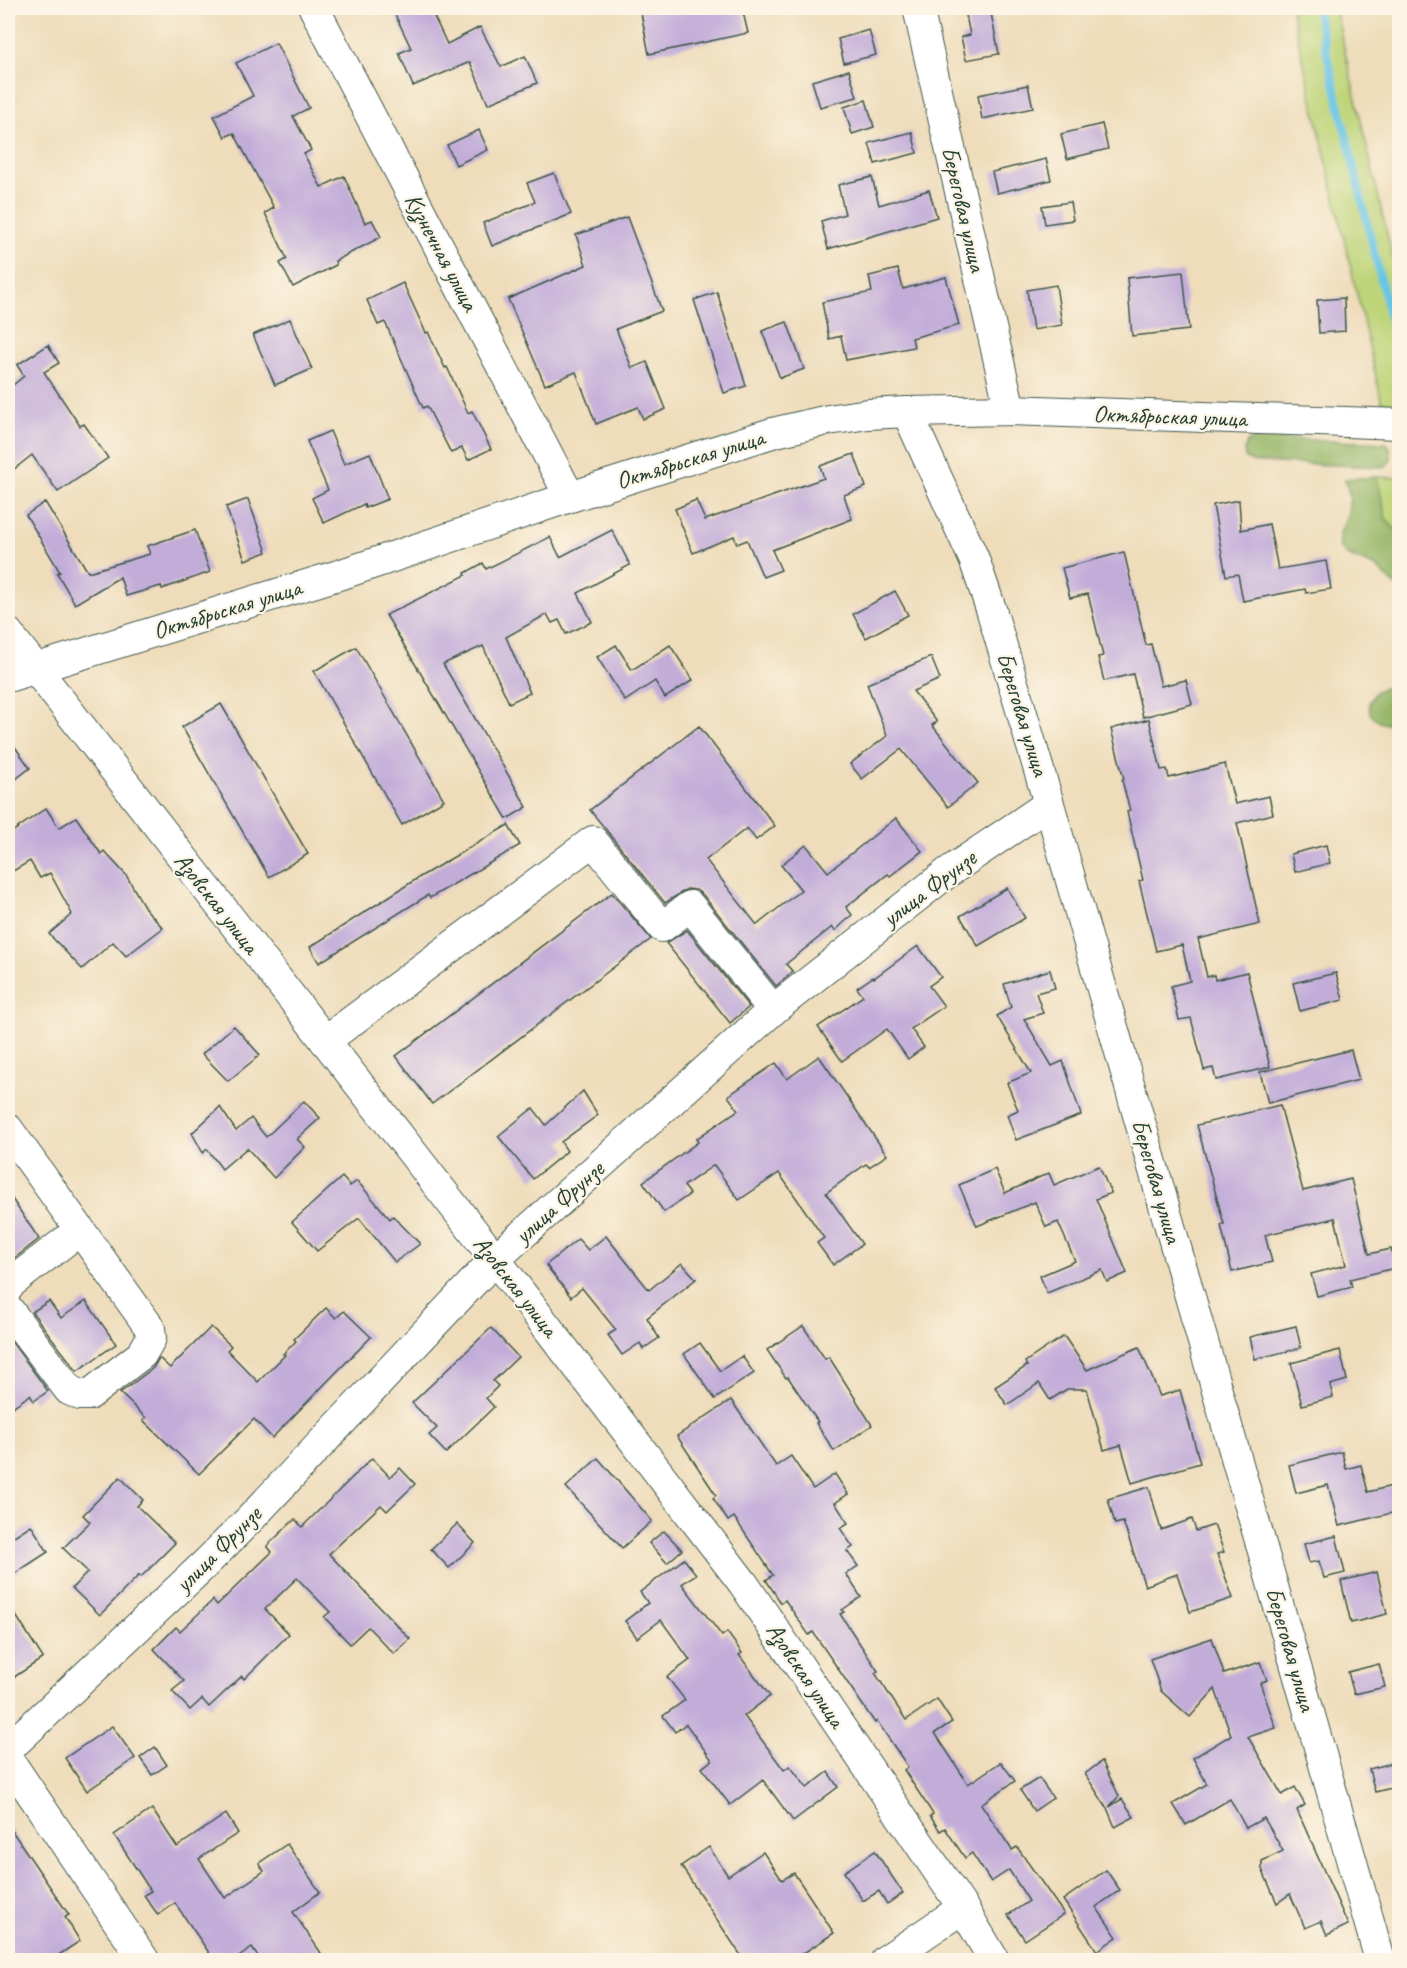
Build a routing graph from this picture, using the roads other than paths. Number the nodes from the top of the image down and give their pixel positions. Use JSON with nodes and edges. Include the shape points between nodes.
{"nodes":[{"id":1,"x":314,"y":8,"type":"edge"},
{"id":2,"x":918,"y":8,"type":"edge"},
{"id":3,"x":1010,"y":410,"type":"junction"},
{"id":4,"x":907,"y":412,"type":"junction"},
{"id":5,"x":1400,"y":423,"type":"edge"},
{"id":6,"x":570,"y":497,"type":"junction"},
{"id":7,"x":8,"y":633,"type":"edge"},
{"id":8,"x":20,"y":673,"type":"edge"},
{"id":9,"x":1049,"y":804,"type":"junction"},
{"id":10,"x":773,"y":1010,"type":"junction"},
{"id":11,"x":325,"y":1041,"type":"junction"},
{"id":12,"x":8,"y":1129,"type":"edge"},
{"id":13,"x":80,"y":1230,"type":"junction"},
{"id":14,"x":495,"y":1259,"type":"junction"},
{"id":15,"x":8,"y":1288,"type":"edge"},
{"id":16,"x":8,"y":1310,"type":"edge"},
{"id":17,"x":8,"y":1749,"type":"edge"},
{"id":18,"x":8,"y":1759,"type":"edge"},
{"id":19,"x":963,"y":1908,"type":"junction"},
{"id":20,"x":144,"y":1960,"type":"edge"},
{"id":21,"x":886,"y":1960,"type":"edge"},
{"id":22,"x":994,"y":1960,"type":"edge"},
{"id":23,"x":1380,"y":1960,"type":"edge"}],
"edges":[{"from":1,"to":6,"type":"street","name":"Кузнечная улица"},
{"from":2,"to":3,"type":"street","name":"Береговая улица"},
{"from":3,"to":4,"type":"street","name":"Октябрьская улица"},
{"from":3,"to":5,"type":"street","name":"Октябрьская улица"},
{"from":4,"to":6,"type":"street","name":"Октябрьская улица","via":[[828,420],[771,433]]},
{"from":4,"to":9,"type":"street","name":"Береговая улица","via":[[974,558]]},
{"from":6,"to":8,"type":"street","name":"Октябрьская улица","via":[[345,573]]},
{"from":7,"to":8,"type":"street","name":"Азовская улица"},
{"from":8,"to":11,"type":"street","name":"Азовская улица"},
{"from":9,"to":10,"type":"street","name":"улица Фрунзе","via":[[947,873]]},
{"from":9,"to":23,"type":"street","name":"Береговая улица"},
{"from":10,"to":11,"type":"street","via":[[690,906],[662,927],[593,841]]},
{"from":10,"to":14,"type":"street","name":"улица Фрунзе"},
{"from":11,"to":14,"type":"street","name":"Азовская улица"},
{"from":12,"to":13,"type":"street"},
{"from":13,"to":15,"type":"street"},
{"from":13,"to":16,"type":"street","via":[[150,1328],[151,1338],[142,1354],[89,1395],[80,1395],[69,1390]]},
{"from":14,"to":17,"type":"street","name":"улица Фрунзе","via":[[251,1518]]},
{"from":14,"to":19,"type":"street","name":"Азовская улица","via":[[743,1583]]},
{"from":18,"to":20,"type":"street"},
{"from":19,"to":21,"type":"street"},
{"from":19,"to":22,"type":"street","name":"Азовская улица"}]}
